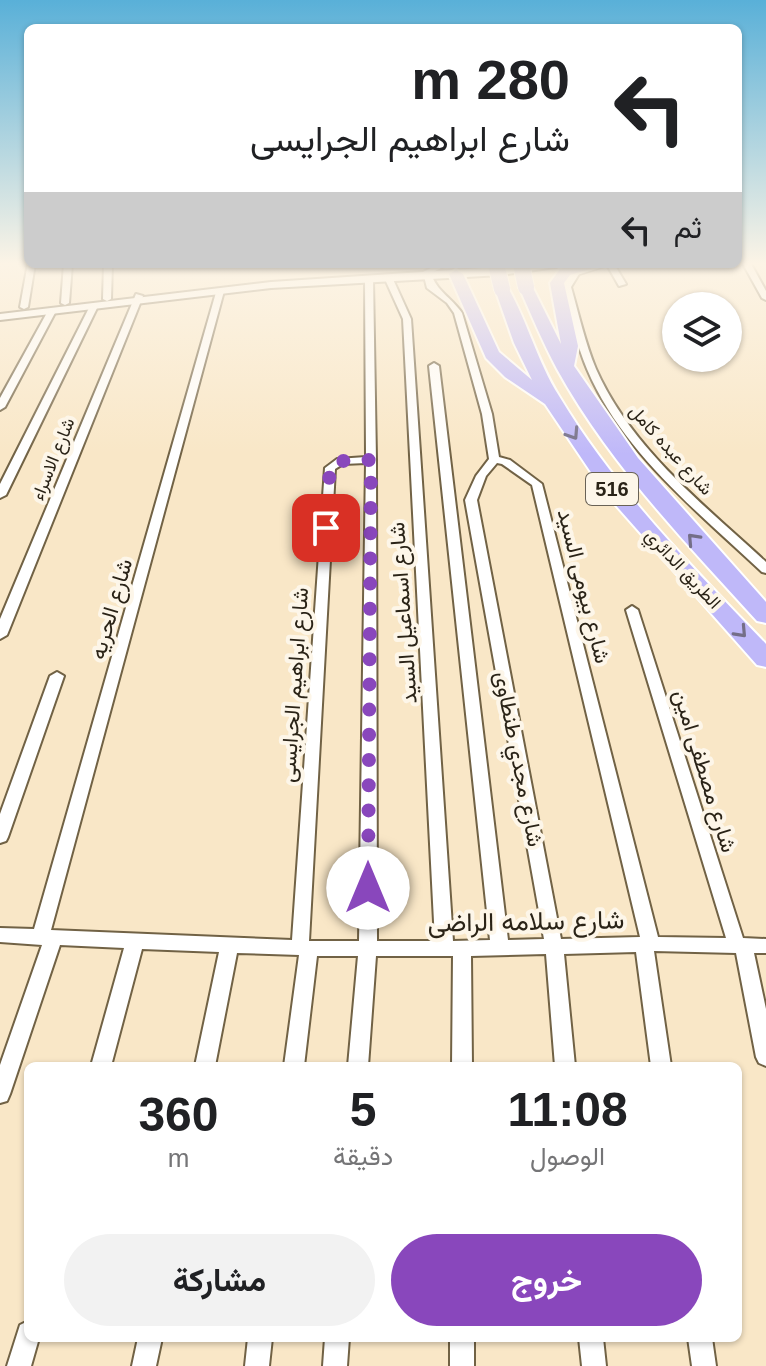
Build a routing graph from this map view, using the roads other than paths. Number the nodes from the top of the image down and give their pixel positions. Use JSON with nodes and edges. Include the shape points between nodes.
{"nodes":[{"id":1,"x":44,"y":326,"type":"edge"},
{"id":2,"x":84,"y":326,"type":"edge"},
{"id":3,"x":127,"y":326,"type":"edge"},
{"id":4,"x":211,"y":326,"type":"edge"},
{"id":5,"x":370,"y":326,"type":"edge"},
{"id":6,"x":407,"y":326,"type":"edge"},
{"id":7,"x":462,"y":326,"type":"edge"},
{"id":8,"x":475,"y":326,"type":"edge"},
{"id":9,"x":515,"y":326,"type":"edge"},
{"id":10,"x":545,"y":326,"type":"edge"},
{"id":11,"x":566,"y":326,"type":"edge"},
{"id":12,"x":578,"y":326,"type":"edge"},
{"id":13,"x":434,"y":366,"type":"dead end"},
{"id":14,"x":565,"y":368,"type":"junction"},
{"id":15,"x":554,"y":403,"type":"junction"},
{"id":16,"x":0,"y":407,"type":"edge"},
{"id":17,"x":494,"y":459,"type":"junction"},
{"id":18,"x":371,"y":460,"type":"junction"},
{"id":19,"x":0,"y":495,"type":"edge"},
{"id":20,"x":766,"y":569,"type":"edge"},
{"id":21,"x":632,"y":610,"type":"dead end"},
{"id":22,"x":766,"y":616,"type":"edge"},
{"id":23,"x":0,"y":635,"type":"edge"},
{"id":24,"x":766,"y":659,"type":"edge"},
{"id":25,"x":57,"y":676,"type":"dead end"},
{"id":26,"x":0,"y":837,"type":"edge"},
{"id":27,"x":0,"y":935,"type":"edge"},
{"id":28,"x":46,"y":939,"type":"junction"},
{"id":29,"x":134,"y":943,"type":"junction"},
{"id":30,"x":647,"y":944,"type":"junction"},
{"id":31,"x":740,"y":946,"type":"junction"},
{"id":32,"x":766,"y":946,"type":"edge"},
{"id":33,"x":229,"y":947,"type":"junction"},
{"id":34,"x":554,"y":947,"type":"junction"},
{"id":35,"x":305,"y":948,"type":"junction"},
{"id":36,"x":500,"y":948,"type":"junction"},
{"id":37,"x":368,"y":949,"type":"junction"},
{"id":38,"x":453,"y":949,"type":"junction"},
{"id":39,"x":766,"y":1057,"type":"edge"},
{"id":40,"x":102,"y":1062,"type":"edge"},
{"id":41,"x":206,"y":1062,"type":"edge"},
{"id":42,"x":294,"y":1062,"type":"edge"},
{"id":43,"x":358,"y":1062,"type":"edge"},
{"id":44,"x":462,"y":1062,"type":"edge"},
{"id":45,"x":565,"y":1062,"type":"edge"},
{"id":46,"x":661,"y":1062,"type":"edge"},
{"id":47,"x":0,"y":1094,"type":"edge"},
{"id":48,"x":26,"y":1342,"type":"edge"},
{"id":49,"x":149,"y":1342,"type":"edge"},
{"id":50,"x":260,"y":1342,"type":"edge"},
{"id":51,"x":337,"y":1342,"type":"edge"},
{"id":52,"x":462,"y":1342,"type":"edge"},
{"id":53,"x":591,"y":1342,"type":"edge"},
{"id":54,"x":701,"y":1342,"type":"edge"},
{"id":55,"x":19,"y":1366,"type":"edge"},
{"id":56,"x":144,"y":1366,"type":"edge"},
{"id":57,"x":257,"y":1366,"type":"edge"},
{"id":58,"x":335,"y":1366,"type":"edge"},
{"id":59,"x":462,"y":1366,"type":"edge"},
{"id":60,"x":594,"y":1366,"type":"edge"},
{"id":61,"x":704,"y":1366,"type":"edge"}],
"edges":[{"from":1,"to":16,"type":"street"},
{"from":2,"to":19,"type":"street"},
{"from":3,"to":23,"type":"street","name":"شارع الاسراء"},
{"from":4,"to":28,"type":"street","name":"شارع الحريه"},
{"from":5,"to":18,"type":"street"},
{"from":6,"to":38,"type":"street","name":"شارع اسماعيل السيد"},
{"from":7,"to":17,"type":"street"},
{"from":8,"to":15,"type":"highway","via":[[511,373]]},
{"from":9,"to":15,"type":"highway","name":"الطريق الدائري","number":"516","bridge":true},
{"from":10,"to":14,"type":"highway","name":"الطريق الدائري","number":"516","bridge":true},
{"from":11,"to":14,"type":"highway","via":[[570,346]]},
{"from":12,"to":20,"type":"street","name":"شارع عبده كامل","via":[[596,381],[621,420],[657,464]]},
{"from":13,"to":36,"type":"street"},
{"from":22,"to":14,"type":"highway","name":"الطريق الدائري","number":"516","one_way":true,"via":[[675,520],[620,452]]},
{"from":15,"to":24,"type":"highway","name":"الطريق الدائري","number":"516","one_way":true,"via":[[640,524]]},
{"from":17,"to":30,"type":"street","name":"شارع بيومى السيد","via":[[537,484]]},
{"from":17,"to":34,"type":"street","name":"شارع مجدي طنطاوى","via":[[471,500]]},
{"from":18,"to":35,"type":"street","name":"شارع ابراهيم الجرايسى","via":[[341,461],[330,468]]},
{"from":18,"to":37,"type":"street"},
{"from":21,"to":31,"type":"street","name":"شارع مصطفى امين"},
{"from":25,"to":26,"type":"street"},
{"from":27,"to":28,"type":"street","name":"شارع سلامه الراضى"},
{"from":28,"to":29,"type":"street","name":"شارع سلامه الراضى"},
{"from":28,"to":47,"type":"street","name":"شارع الحريه"},
{"from":29,"to":33,"type":"street","name":"شارع سلامه الراضى"},
{"from":29,"to":40,"type":"street"},
{"from":30,"to":31,"type":"street","name":"شارع سلامه الراضى"},
{"from":30,"to":34,"type":"street","name":"شارع سلامه الراضى"},
{"from":30,"to":46,"type":"street","name":"شارع بيومى السيد"},
{"from":31,"to":32,"type":"street","name":"شارع سلامه الراضى"},
{"from":31,"to":39,"type":"street","name":"شارع مصطفى امين"},
{"from":33,"to":35,"type":"street","name":"شارع سلامه الراضى"},
{"from":33,"to":41,"type":"street"},
{"from":34,"to":36,"type":"street","name":"شارع سلامه الراضى"},
{"from":34,"to":45,"type":"street","name":"شارع مجدي طنطاوى"},
{"from":35,"to":37,"type":"street","name":"شارع سلامه الراضى"},
{"from":35,"to":42,"type":"street"},
{"from":36,"to":38,"type":"street","name":"شارع سلامه الراضى"},
{"from":37,"to":38,"type":"street","name":"شارع سلامه الراضى"},
{"from":37,"to":43,"type":"street"},
{"from":38,"to":44,"type":"street","name":"شارع اسماعيل السيد"},
{"from":48,"to":55,"type":"street"},
{"from":49,"to":56,"type":"street"},
{"from":50,"to":57,"type":"street"},
{"from":51,"to":58,"type":"street"},
{"from":52,"to":59,"type":"street"},
{"from":53,"to":60,"type":"street"},
{"from":54,"to":61,"type":"street"}]}
